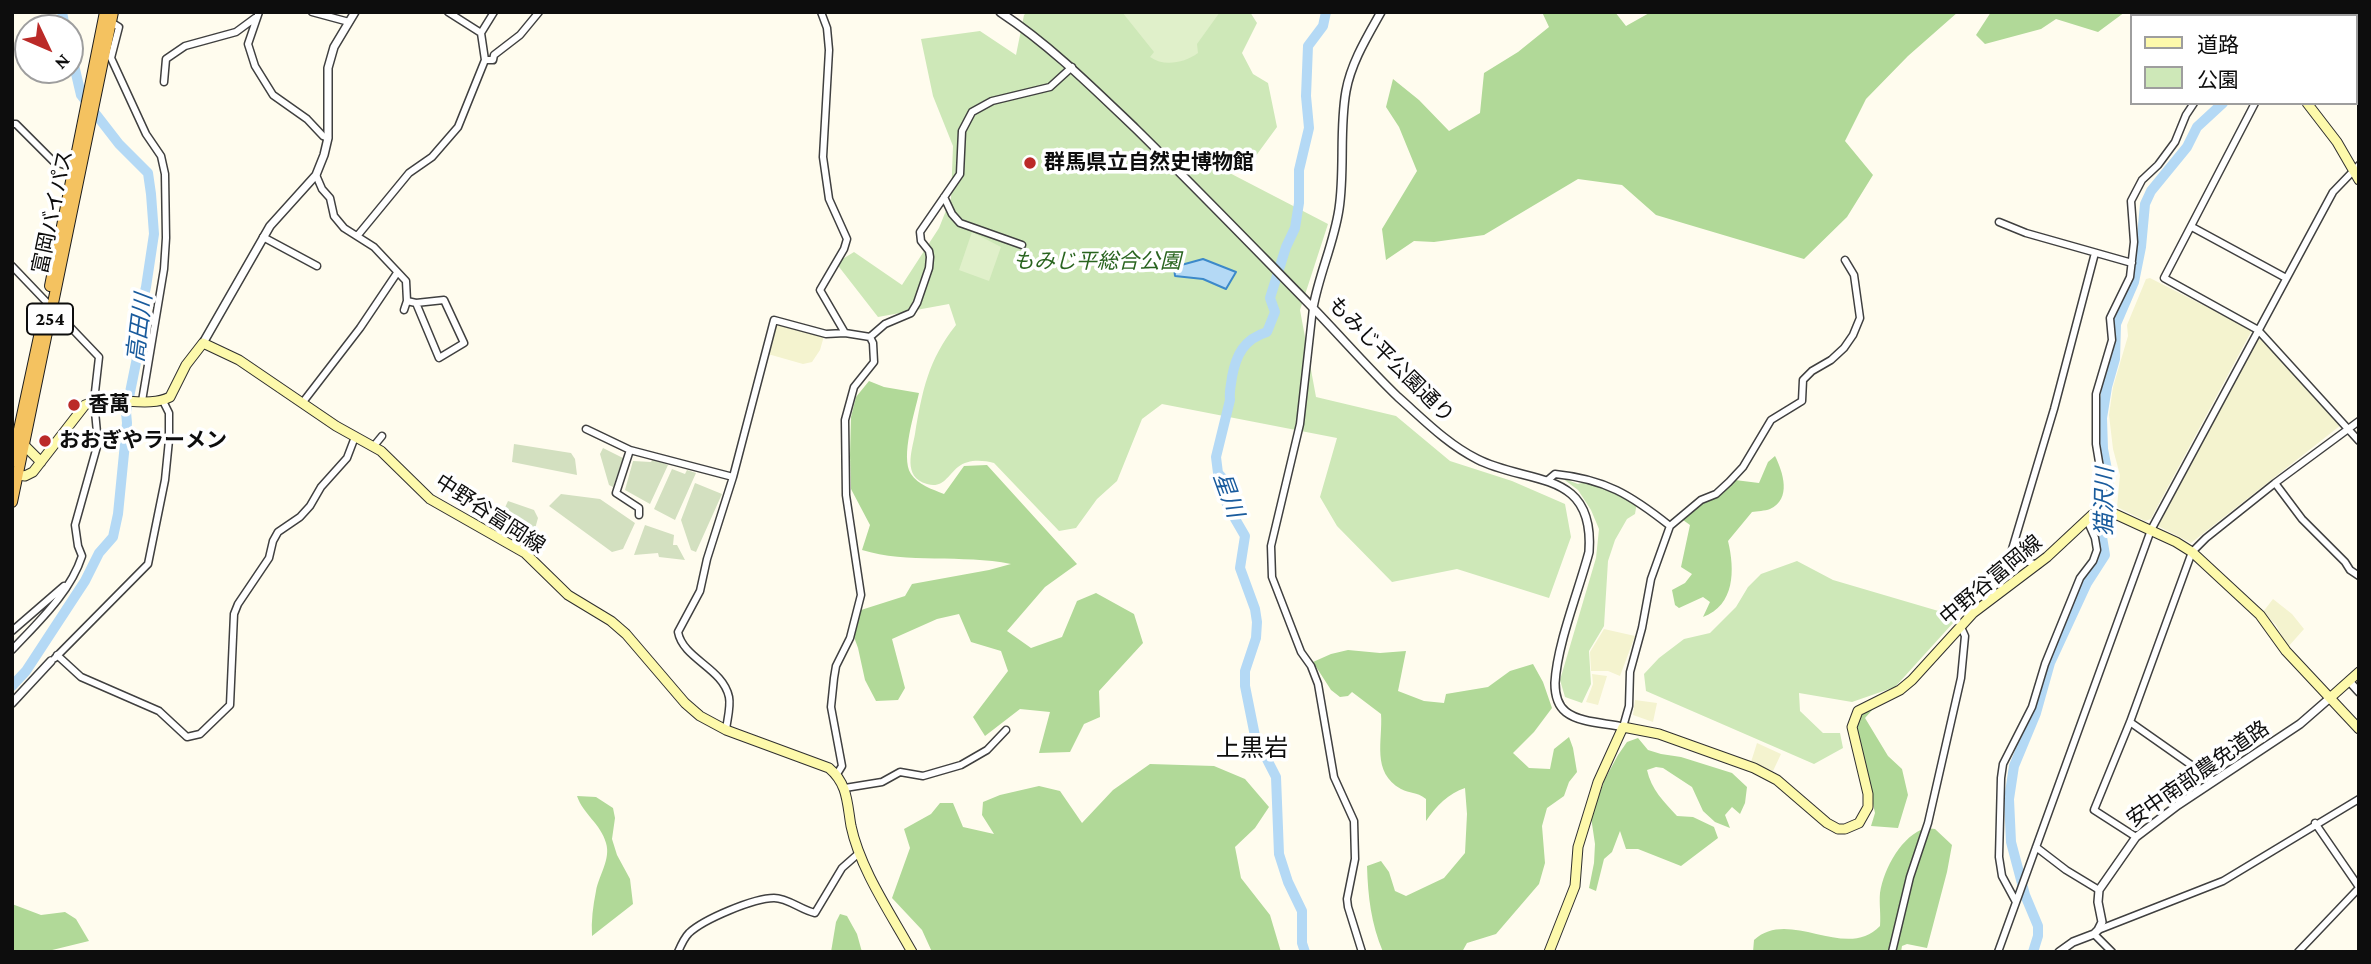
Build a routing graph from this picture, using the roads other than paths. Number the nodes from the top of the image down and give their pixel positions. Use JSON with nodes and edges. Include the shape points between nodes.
{"nodes":[{"id":1,"x":312,"y":12,"type":"edge"},
{"id":2,"x":355,"y":12,"type":"edge"},
{"id":3,"x":449,"y":12,"type":"edge"},
{"id":4,"x":494,"y":12,"type":"edge"},
{"id":5,"x":538,"y":12,"type":"edge"},
{"id":6,"x":821,"y":12,"type":"edge"},
{"id":7,"x":1000,"y":12,"type":"edge"},
{"id":8,"x":1381,"y":12,"type":"edge"},
{"id":9,"x":258,"y":15,"type":"edge"},
{"id":10,"x":108,"y":19,"type":"edge"},
{"id":11,"x":349,"y":22,"type":"junction"},
{"id":12,"x":481,"y":33,"type":"junction"},
{"id":13,"x":485,"y":60,"type":"junction"},
{"id":14,"x":1072,"y":67,"type":"junction"},
{"id":15,"x":164,"y":82,"type":"dead end"},
{"id":16,"x":2193,"y":105,"type":"edge"},
{"id":17,"x":2254,"y":105,"type":"edge"},
{"id":18,"x":2309,"y":105,"type":"edge"},
{"id":19,"x":12,"y":124,"type":"edge"},
{"id":20,"x":328,"y":138,"type":"junction"},
{"id":21,"x":74,"y":168,"type":"junction"},
{"id":22,"x":2356,"y":168,"type":"edge"},
{"id":23,"x":316,"y":175,"type":"junction"},
{"id":24,"x":2359,"y":180,"type":"edge"},
{"id":25,"x":944,"y":197,"type":"junction"},
{"id":26,"x":1998,"y":222,"type":"dead end"},
{"id":27,"x":2192,"y":227,"type":"junction"},
{"id":28,"x":358,"y":235,"type":"junction"},
{"id":29,"x":263,"y":237,"type":"junction"},
{"id":30,"x":1022,"y":245,"type":"dead end"},
{"id":31,"x":2095,"y":253,"type":"junction"},
{"id":32,"x":1845,"y":260,"type":"dead end"},
{"id":33,"x":2132,"y":262,"type":"junction"},
{"id":34,"x":12,"y":266,"type":"edge"},
{"id":35,"x":317,"y":266,"type":"dead end"},
{"id":36,"x":397,"y":273,"type":"junction"},
{"id":37,"x":2286,"y":278,"type":"junction"},
{"id":38,"x":407,"y":301,"type":"junction"},
{"id":39,"x":416,"y":303,"type":"junction"},
{"id":40,"x":49,"y":304,"type":"junction"},
{"id":41,"x":1313,"y":308,"type":"junction"},
{"id":42,"x":404,"y":310,"type":"dead end"},
{"id":43,"x":2258,"y":330,"type":"junction"},
{"id":44,"x":845,"y":333,"type":"junction"},
{"id":45,"x":870,"y":337,"type":"junction"},
{"id":46,"x":202,"y":343,"type":"junction"},
{"id":47,"x":95,"y":401,"type":"junction"},
{"id":48,"x":141,"y":401,"type":"junction"},
{"id":49,"x":163,"y":401,"type":"junction"},
{"id":50,"x":303,"y":402,"type":"junction"},
{"id":51,"x":12,"y":418,"type":"edge"},
{"id":52,"x":2359,"y":421,"type":"edge"},
{"id":53,"x":21,"y":426,"type":"junction"},
{"id":54,"x":2348,"y":428,"type":"junction"},
{"id":55,"x":586,"y":429,"type":"dead end"},
{"id":56,"x":382,"y":436,"type":"dead end"},
{"id":57,"x":355,"y":437,"type":"junction"},
{"id":58,"x":2359,"y":441,"type":"edge"},
{"id":59,"x":24,"y":446,"type":"junction"},
{"id":60,"x":373,"y":447,"type":"junction"},
{"id":61,"x":630,"y":450,"type":"junction"},
{"id":62,"x":12,"y":462,"type":"edge"},
{"id":63,"x":41,"y":462,"type":"junction"},
{"id":64,"x":15,"y":474,"type":"edge"},
{"id":65,"x":733,"y":478,"type":"junction"},
{"id":66,"x":1548,"y":480,"type":"junction"},
{"id":67,"x":2275,"y":484,"type":"junction"},
{"id":68,"x":12,"y":502,"type":"edge"},
{"id":69,"x":2103,"y":510,"type":"junction"},
{"id":70,"x":639,"y":516,"type":"dead end"},
{"id":71,"x":2087,"y":520,"type":"junction"},
{"id":72,"x":1670,"y":526,"type":"junction"},
{"id":73,"x":2151,"y":530,"type":"junction"},
{"id":74,"x":2192,"y":552,"type":"junction"},
{"id":75,"x":2038,"y":565,"type":"junction"},
{"id":76,"x":2359,"y":576,"type":"edge"},
{"id":77,"x":70,"y":581,"type":"junction"},
{"id":78,"x":1960,"y":625,"type":"junction"},
{"id":79,"x":12,"y":631,"type":"edge"},
{"id":80,"x":12,"y":650,"type":"edge"},
{"id":81,"x":54,"y":658,"type":"junction"},
{"id":82,"x":2359,"y":672,"type":"edge"},
{"id":83,"x":2349,"y":681,"type":"junction"},
{"id":84,"x":2359,"y":692,"type":"edge"},
{"id":85,"x":2331,"y":697,"type":"junction"},
{"id":86,"x":12,"y":703,"type":"edge"},
{"id":87,"x":2130,"y":722,"type":"junction"},
{"id":88,"x":1623,"y":727,"type":"junction"},
{"id":89,"x":2359,"y":729,"type":"edge"},
{"id":90,"x":726,"y":730,"type":"junction"},
{"id":91,"x":1006,"y":730,"type":"dead end"},
{"id":92,"x":837,"y":775,"type":"junction"},
{"id":93,"x":2214,"y":781,"type":"junction"},
{"id":94,"x":845,"y":788,"type":"junction"},
{"id":95,"x":2359,"y":799,"type":"edge"},
{"id":96,"x":2315,"y":823,"type":"junction"},
{"id":97,"x":2136,"y":837,"type":"junction"},
{"id":98,"x":2036,"y":847,"type":"junction"},
{"id":99,"x":859,"y":853,"type":"junction"},
{"id":100,"x":2359,"y":888,"type":"edge"},
{"id":101,"x":2099,"y":890,"type":"junction"},
{"id":102,"x":2017,"y":902,"type":"junction"},
{"id":103,"x":2096,"y":932,"type":"junction"},
{"id":104,"x":2073,"y":942,"type":"junction"},
{"id":105,"x":678,"y":952,"type":"edge"},
{"id":106,"x":912,"y":952,"type":"edge"},
{"id":107,"x":1362,"y":952,"type":"edge"},
{"id":108,"x":1549,"y":952,"type":"edge"},
{"id":109,"x":1892,"y":952,"type":"edge"},
{"id":110,"x":1998,"y":952,"type":"edge"},
{"id":111,"x":2059,"y":952,"type":"edge"},
{"id":112,"x":2070,"y":952,"type":"edge"},
{"id":113,"x":2112,"y":952,"type":"edge"},
{"id":114,"x":2298,"y":952,"type":"edge"}],
"edges":[{"from":1,"to":11,"type":"street"},
{"from":2,"to":11,"type":"street"},
{"from":3,"to":12,"type":"street"},
{"from":4,"to":12,"type":"street"},
{"from":5,"to":13,"type":"street","via":[[493,60]]},
{"from":6,"to":44,"type":"street","via":[[829,50],[822,157],[829,199],[847,239],[820,290]]},
{"from":7,"to":14,"type":"street","name":"もみじ平公園通り"},
{"from":8,"to":41,"type":"street","via":[[1359,51],[1346,89],[1339,208]]},
{"from":9,"to":15,"type":"street","via":[[236,32],[185,46],[166,59]]},
{"from":9,"to":20,"type":"street","via":[[248,44],[255,66],[273,95]]},
{"from":10,"to":21,"type":"highway","name":"富岡バイパス","number":"254"},
{"from":10,"to":40,"type":"highway","name":"富岡バイパス","number":"254","via":[[88,137]]},
{"from":10,"to":48,"type":"street","via":[[118,27],[111,58],[161,156],[164,174],[164,269]]},
{"from":11,"to":20,"type":"street","via":[[328,68]]},
{"from":12,"to":13,"type":"street"},
{"from":13,"to":28,"type":"street","via":[[458,127],[432,157],[409,173]]},
{"from":14,"to":25,"type":"street","via":[[1050,87],[992,101],[972,112],[962,131],[960,174]]},
{"from":14,"to":41,"type":"street","name":"もみじ平公園通り"},
{"from":16,"to":33,"type":"street","via":[[2175,142],[2142,180],[2132,201]]},
{"from":17,"to":27,"type":"street"},
{"from":18,"to":22,"type":"main road"},
{"from":19,"to":21,"type":"street","via":[[52,161]]},
{"from":20,"to":23,"type":"street"},
{"from":21,"to":40,"type":"highway","name":"富岡バイパス","number":"254"},
{"from":22,"to":24,"type":"main road"},
{"from":22,"to":37,"type":"street","via":[[2333,192]]},
{"from":23,"to":28,"type":"street","via":[[330,198],[334,216]]},
{"from":23,"to":29,"type":"street"},
{"from":25,"to":30,"type":"street","via":[[960,223]]},
{"from":25,"to":45,"type":"street","via":[[920,232],[930,257],[917,303],[911,313],[885,324]]},
{"from":26,"to":31,"type":"street"},
{"from":27,"to":37,"type":"street"},
{"from":27,"to":43,"type":"street","via":[[2164,278]]},
{"from":28,"to":36,"type":"street"},
{"from":29,"to":35,"type":"street"},
{"from":29,"to":46,"type":"street"},
{"from":31,"to":33,"type":"street"},
{"from":31,"to":75,"type":"street","via":[[2010,556]]},
{"from":32,"to":72,"type":"street","via":[[1854,275],[1860,310],[1850,340],[1806,376],[1802,401],[1771,420],[1729,482]]},
{"from":33,"to":69,"type":"street","via":[[2130,277],[2110,318],[2112,341],[2096,394]]},
{"from":34,"to":40,"type":"street"},
{"from":36,"to":38,"type":"street","via":[[406,281]]},
{"from":36,"to":50,"type":"street"},
{"from":37,"to":43,"type":"street"},
{"from":38,"to":39,"type":"street"},
{"from":38,"to":42,"type":"street"},
{"from":39,"to":39,"type":"street","via":[[444,300],[464,342],[439,358]]},
{"from":40,"to":47,"type":"street","via":[[99,357]]},
{"from":40,"to":53,"type":"highway","name":"富岡バイパス","number":"254"},
{"from":40,"to":59,"type":"highway","name":"富岡バイパス","number":"254"},
{"from":41,"to":66,"type":"street","name":"もみじ平公園通り","via":[[1383,382],[1445,438],[1478,460]]},
{"from":41,"to":107,"type":"street","via":[[1300,424],[1271,546],[1272,577],[1318,684],[1334,777],[1354,821],[1355,859],[1348,907]]},
{"from":43,"to":54,"type":"street"},
{"from":43,"to":73,"type":"street"},
{"from":44,"to":45,"type":"street"},
{"from":44,"to":65,"type":"street","via":[[826,334],[774,320]]},
{"from":45,"to":92,"type":"street","via":[[874,362],[855,387],[845,420],[846,495],[861,596],[834,678],[831,706],[842,766]]},
{"from":46,"to":49,"type":"main road","via":[[170,397]]},
{"from":46,"to":50,"type":"main road","name":"中野谷富岡線","via":[[239,360]]},
{"from":47,"to":48,"type":"main road"},
{"from":47,"to":63,"type":"main road","via":[[79,411]]},
{"from":47,"to":77,"type":"street","via":[[98,443],[75,526],[82,556]]},
{"from":48,"to":49,"type":"main road"},
{"from":49,"to":81,"type":"street","via":[[169,413],[169,440],[148,565]]},
{"from":50,"to":57,"type":"main road","name":"中野谷富岡線"},
{"from":51,"to":53,"type":"street"},
{"from":52,"to":54,"type":"street"},
{"from":53,"to":62,"type":"highway","name":"富岡バイパス","number":"254"},
{"from":54,"to":58,"type":"street"},
{"from":54,"to":67,"type":"street"},
{"from":55,"to":61,"type":"street"},
{"from":56,"to":60,"type":"street"},
{"from":57,"to":60,"type":"main road","name":"中野谷富岡線"},
{"from":57,"to":81,"type":"street","via":[[347,458],[310,506],[278,532],[269,558],[238,604],[230,705],[200,734],[187,737],[159,711],[81,677]]},
{"from":59,"to":63,"type":"main road"},
{"from":59,"to":64,"type":"highway","name":"富岡バイパス","number":"254"},
{"from":60,"to":90,"type":"main road","name":"中野谷富岡線","via":[[430,499],[525,553],[568,595],[611,621],[685,703]]},
{"from":61,"to":65,"type":"street"},
{"from":61,"to":70,"type":"street","via":[[616,493],[639,508]]},
{"from":63,"to":64,"type":"main road","via":[[29,474]]},
{"from":64,"to":68,"type":"highway","name":"富岡バイパス","number":"254"},
{"from":65,"to":90,"type":"street","via":[[700,591],[678,632],[682,644],[725,687],[729,700]]},
{"from":66,"to":72,"type":"street","via":[[1555,474],[1603,483],[1638,501]]},
{"from":66,"to":88,"type":"street","name":"もみじ平公園通り","via":[[1565,489],[1581,507],[1590,542],[1558,667],[1558,702],[1577,718]]},
{"from":67,"to":74,"type":"street"},
{"from":67,"to":76,"type":"street","via":[[2302,519]]},
{"from":69,"to":71,"type":"main road","name":"中野谷富岡線"},
{"from":69,"to":73,"type":"main road"},
{"from":71,"to":75,"type":"main road","name":"中野谷富岡線"},
{"from":71,"to":102,"type":"street","via":[[2097,550],[2080,578],[2032,707],[2003,764],[1999,857],[2002,876]]},
{"from":72,"to":88,"type":"street","via":[[1651,579]]},
{"from":73,"to":74,"type":"main road"},
{"from":73,"to":98,"type":"street"},
{"from":74,"to":85,"type":"main road","via":[[2260,615],[2286,651]]},
{"from":74,"to":87,"type":"street"},
{"from":75,"to":78,"type":"main road","name":"中野谷富岡線"},
{"from":77,"to":79,"type":"street"},
{"from":77,"to":80,"type":"street"},
{"from":78,"to":88,"type":"main road","name":"中野谷富岡線","via":[[1912,680],[1858,711],[1852,721],[1868,807],[1859,823],[1851,827],[1838,829],[1827,823],[1777,780],[1754,768],[1659,734]]},
{"from":78,"to":109,"type":"street","via":[[1965,636],[1961,678]]},
{"from":81,"to":86,"type":"street"},
{"from":82,"to":83,"type":"main road"},
{"from":83,"to":84,"type":"street"},
{"from":83,"to":85,"type":"main road"},
{"from":85,"to":89,"type":"main road"},
{"from":85,"to":93,"type":"street","name":"安中南部農免道路","via":[[2300,724]]},
{"from":87,"to":93,"type":"street"},
{"from":87,"to":97,"type":"street","via":[[2094,810]]},
{"from":88,"to":108,"type":"main road","via":[[1598,782],[1578,847],[1575,886]]},
{"from":90,"to":92,"type":"main road","name":"中野谷富岡線","via":[[812,761]]},
{"from":91,"to":94,"type":"street","via":[[987,750],[961,765],[923,776],[900,772],[882,782]]},
{"from":92,"to":94,"type":"main road"},
{"from":93,"to":97,"type":"street","name":"安中南部農免道路"},
{"from":94,"to":99,"type":"main road"},
{"from":95,"to":96,"type":"street"},
{"from":96,"to":100,"type":"street"},
{"from":96,"to":103,"type":"street","via":[[2222,881]]},
{"from":97,"to":101,"type":"street","name":"安中南部農免道路"},
{"from":98,"to":101,"type":"street"},
{"from":98,"to":102,"type":"street"},
{"from":99,"to":105,"type":"street","via":[[846,863],[815,913],[775,898],[726,911],[691,932]]},
{"from":99,"to":106,"type":"main road"},
{"from":100,"to":114,"type":"street"},
{"from":101,"to":103,"type":"street","via":[[2102,922]]},
{"from":102,"to":110,"type":"street"},
{"from":103,"to":104,"type":"street"},
{"from":103,"to":113,"type":"street"},
{"from":104,"to":111,"type":"street"},
{"from":104,"to":112,"type":"street"}]}
